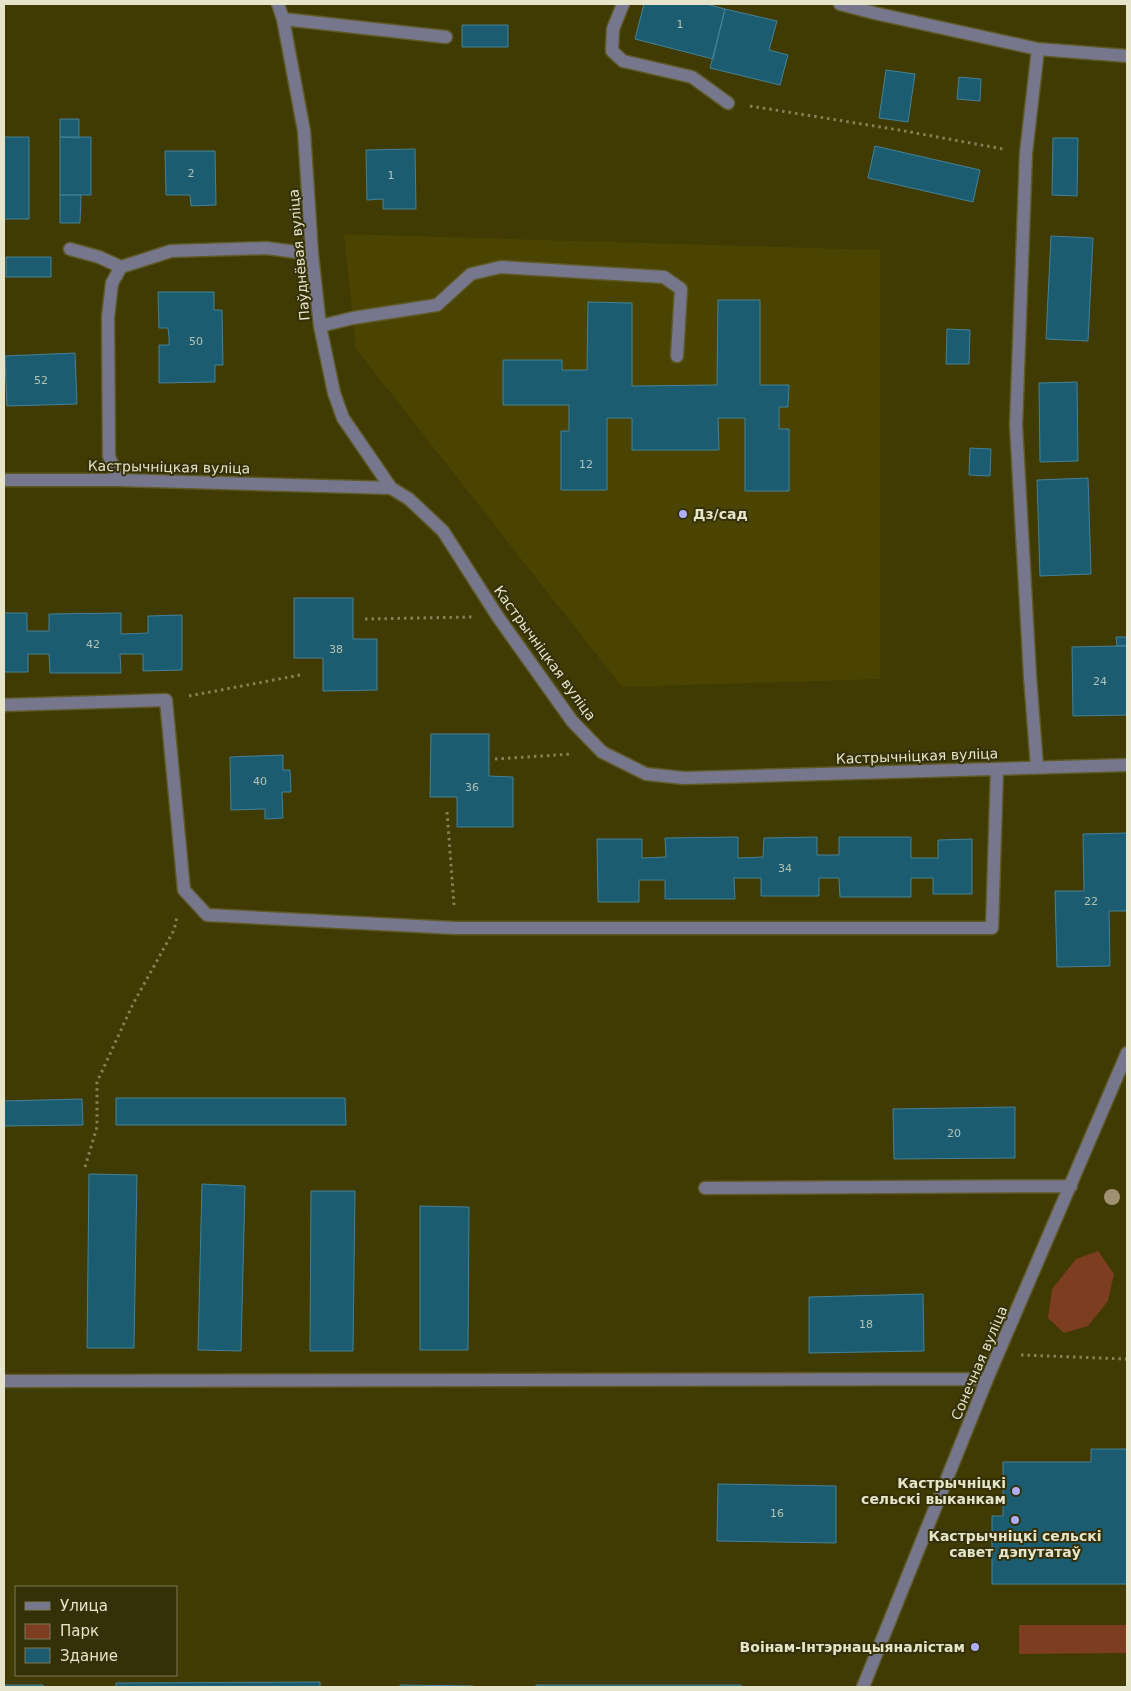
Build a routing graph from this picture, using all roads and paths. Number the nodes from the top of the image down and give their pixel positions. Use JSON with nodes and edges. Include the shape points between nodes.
{"nodes":[{"id":1,"x":278,"y":4,"type":"edge"},
{"id":2,"x":623,"y":4,"type":"edge"},
{"id":3,"x":840,"y":4,"type":"edge"},
{"id":4,"x":283,"y":19,"type":"junction"},
{"id":5,"x":446,"y":37,"type":"dead end"},
{"id":6,"x":1038,"y":49,"type":"junction"},
{"id":7,"x":1127,"y":56,"type":"edge"},
{"id":8,"x":728,"y":103,"type":"joint"},
{"id":9,"x":1026,"y":153,"type":"junction"},
{"id":10,"x":70,"y":249,"type":"dead end"},
{"id":11,"x":312,"y":254,"type":"junction"},
{"id":12,"x":121,"y":267,"type":"junction"},
{"id":13,"x":320,"y":326,"type":"junction"},
{"id":14,"x":677,"y":356,"type":"dead end"},
{"id":15,"x":4,"y":480,"type":"edge"},
{"id":16,"x":118,"y":480,"type":"junction"},
{"id":17,"x":391,"y":488,"type":"junction"},
{"id":18,"x":498,"y":617,"type":"junction"},
{"id":19,"x":365,"y":619,"type":"dead end"},
{"id":20,"x":300,"y":675,"type":"dead end"},
{"id":21,"x":166,"y":700,"type":"junction"},
{"id":22,"x":4,"y":705,"type":"edge"},
{"id":23,"x":602,"y":752,"type":"junction"},
{"id":24,"x":495,"y":759,"type":"dead end"},
{"id":25,"x":1127,"y":765,"type":"edge"},
{"id":26,"x":1037,"y":768,"type":"junction"},
{"id":27,"x":997,"y":769,"type":"junction"},
{"id":28,"x":447,"y":812,"type":"dead end"},
{"id":29,"x":184,"y":890,"type":"junction"},
{"id":30,"x":455,"y":928,"type":"junction"},
{"id":31,"x":1127,"y":1053,"type":"edge"},
{"id":32,"x":85,"y":1167,"type":"dead end"},
{"id":33,"x":1071,"y":1186,"type":"junction"},
{"id":34,"x":705,"y":1188,"type":"dead end"},
{"id":35,"x":998,"y":1354,"type":"junction"},
{"id":36,"x":1127,"y":1359,"type":"edge"},
{"id":37,"x":987,"y":1379,"type":"junction"},
{"id":38,"x":4,"y":1381,"type":"edge"},
{"id":39,"x":863,"y":1687,"type":"edge"}],
"edges":[{"from":1,"to":4,"type":"street","name":"Паўднёвая вуліца"},
{"from":2,"to":8,"type":"street","via":[[613,29],[612,51],[623,61],[692,77]]},
{"from":3,"to":6,"type":"street"},
{"from":4,"to":5,"type":"street"},
{"from":4,"to":11,"type":"street","name":"Паўднёвая вуліца","via":[[304,131]]},
{"from":6,"to":7,"type":"street"},
{"from":6,"to":9,"type":"street"},
{"from":8,"to":9,"type":"path"},
{"from":9,"to":26,"type":"street","via":[[1016,425]]},
{"from":10,"to":12,"type":"street"},
{"from":11,"to":12,"type":"street","via":[[266,248],[171,251]]},
{"from":11,"to":13,"type":"street","name":"Паўднёвая вуліца"},
{"from":12,"to":16,"type":"street","via":[[112,283],[108,317],[109,456]]},
{"from":13,"to":14,"type":"street","via":[[437,305],[471,274],[501,266],[664,277],[681,288]]},
{"from":13,"to":17,"type":"street","name":"Паўднёвая вуліца","via":[[334,393],[343,418]]},
{"from":15,"to":16,"type":"street","name":"Кастрычніцкая вуліца"},
{"from":16,"to":17,"type":"street","name":"Кастрычніцкая вуліца"},
{"from":17,"to":18,"type":"street","name":"Кастрычніцкая вуліца","via":[[409,499],[443,531]]},
{"from":18,"to":19,"type":"path"},
{"from":18,"to":23,"type":"street","name":"Кастрычніцкая вуліца","via":[[572,721]]},
{"from":20,"to":21,"type":"path"},
{"from":21,"to":22,"type":"street"},
{"from":21,"to":29,"type":"street"},
{"from":23,"to":24,"type":"path"},
{"from":23,"to":27,"type":"street","name":"Кастрычніцкая вуліца","via":[[646,774],[684,778]]},
{"from":25,"to":26,"type":"street","name":"Кастрычніцкая вуліца"},
{"from":26,"to":27,"type":"street","name":"Кастрычніцкая вуліца"},
{"from":27,"to":30,"type":"street","via":[[992,928]]},
{"from":28,"to":30,"type":"path"},
{"from":29,"to":30,"type":"street","via":[[206,915]]},
{"from":29,"to":32,"type":"path","via":[[174,930],[133,1004],[96,1082],[97,1126]]},
{"from":31,"to":33,"type":"street","name":"Сонечная вуліца"},
{"from":33,"to":34,"type":"street"},
{"from":33,"to":35,"type":"street","name":"Сонечная вуліца"},
{"from":35,"to":36,"type":"path"},
{"from":35,"to":37,"type":"street","name":"Сонечная вуліца"},
{"from":37,"to":38,"type":"street"},
{"from":37,"to":39,"type":"street","name":"Сонечная вуліца"}]}
